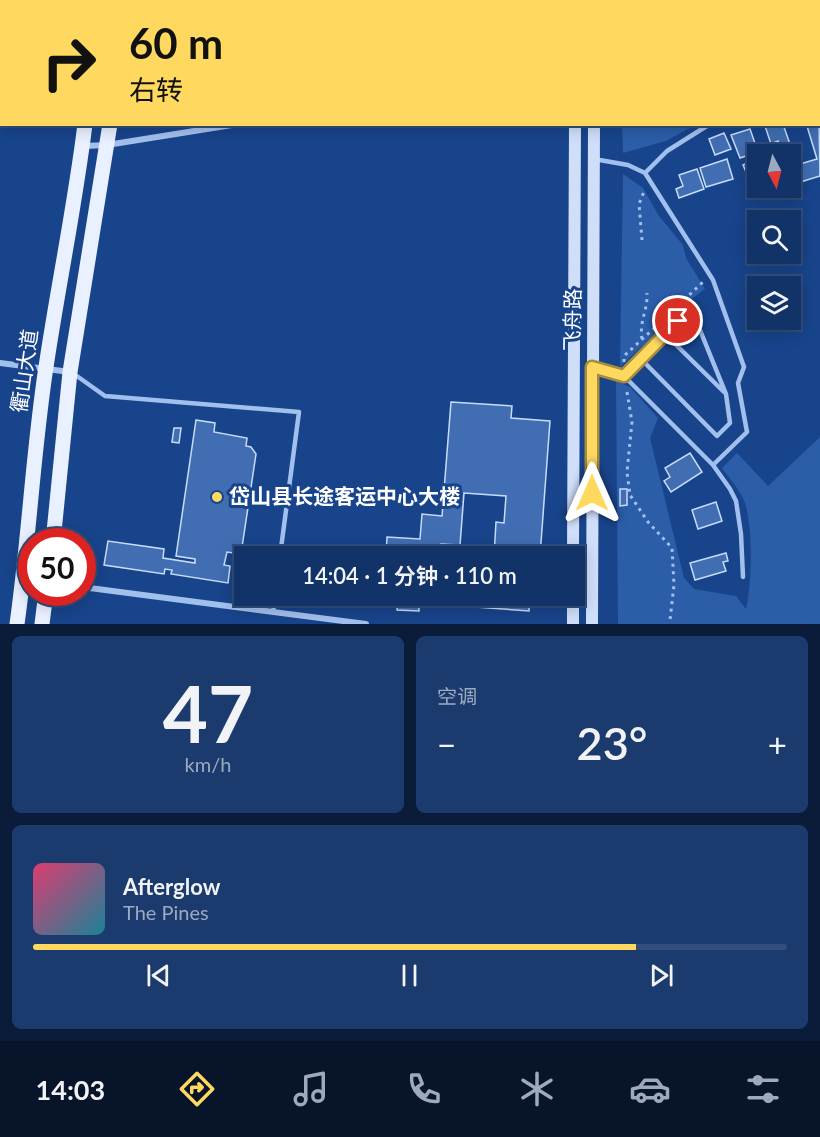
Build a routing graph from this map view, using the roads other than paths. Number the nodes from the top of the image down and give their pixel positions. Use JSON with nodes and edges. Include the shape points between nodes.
{"nodes":[{"id":1,"x":85,"y":126,"type":"edge"},
{"id":2,"x":110,"y":126,"type":"edge"},
{"id":3,"x":226,"y":126,"type":"edge"},
{"id":4,"x":575,"y":126,"type":"edge"},
{"id":5,"x":594,"y":126,"type":"edge"},
{"id":6,"x":707,"y":126,"type":"edge"},
{"id":7,"x":82,"y":146,"type":"junction"},
{"id":8,"x":107,"y":146,"type":"junction"},
{"id":9,"x":594,"y":159,"type":"junction"},
{"id":10,"x":645,"y":173,"type":"junction"},
{"id":11,"x":665,"y":334,"type":"junction"},
{"id":12,"x":640,"y":359,"type":"junction"},
{"id":13,"x":0,"y":363,"type":"edge"},
{"id":14,"x":592,"y":367,"type":"junction"},
{"id":15,"x":45,"y":368,"type":"junction"},
{"id":16,"x":70,"y":372,"type":"junction"},
{"id":17,"x":624,"y":376,"type":"junction"},
{"id":18,"x":726,"y":394,"type":"junction"},
{"id":19,"x":713,"y":465,"type":"junction"},
{"id":20,"x":27,"y":528,"type":"edge"},
{"id":21,"x":54,"y":528,"type":"edge"},
{"id":22,"x":281,"y":546,"type":"edge"},
{"id":23,"x":573,"y":546,"type":"edge"},
{"id":24,"x":743,"y":577,"type":"dead end"},
{"id":25,"x":96,"y":589,"type":"edge"},
{"id":26,"x":22,"y":606,"type":"edge"},
{"id":27,"x":44,"y":606,"type":"edge"},
{"id":28,"x":274,"y":606,"type":"edge"},
{"id":29,"x":573,"y":606,"type":"edge"},
{"id":30,"x":273,"y":612,"type":"junction"},
{"id":31,"x":17,"y":624,"type":"edge"},
{"id":32,"x":42,"y":624,"type":"edge"},
{"id":33,"x":366,"y":624,"type":"edge"},
{"id":34,"x":573,"y":624,"type":"edge"},
{"id":35,"x":592,"y":624,"type":"edge"}],
"edges":[{"from":1,"to":7,"type":"main road","name":"衢山大道"},
{"from":2,"to":8,"type":"main road"},
{"from":3,"to":8,"type":"street"},
{"from":4,"to":23,"type":"main road","name":"飞舟路"},
{"from":5,"to":9,"type":"main road","name":"飞舟路"},
{"from":6,"to":10,"type":"lane","via":[[667,151]]},
{"from":7,"to":8,"type":"street"},
{"from":7,"to":15,"type":"main road","name":"衢山大道"},
{"from":8,"to":16,"type":"main road"},
{"from":9,"to":10,"type":"lane","via":[[628,165]]},
{"from":9,"to":14,"type":"main road","name":"飞舟路"},
{"from":10,"to":19,"type":"lane","via":[[713,280],[744,367],[738,383],[747,432]]},
{"from":11,"to":12,"type":"lane"},
{"from":11,"to":18,"type":"lane"},
{"from":11,"to":18,"type":"lane","via":[[691,308]]},
{"from":12,"to":17,"type":"lane"},
{"from":12,"to":18,"type":"lane","via":[[717,436],[730,423]]},
{"from":13,"to":15,"type":"street"},
{"from":14,"to":17,"type":"lane"},
{"from":14,"to":35,"type":"main road","name":"飞舟路"},
{"from":15,"to":16,"type":"street"},
{"from":15,"to":20,"type":"main road","name":"衢山大道"},
{"from":16,"to":21,"type":"main road"},
{"from":16,"to":22,"type":"lane","via":[[105,396],[299,412]]},
{"from":17,"to":19,"type":"lane"},
{"from":19,"to":24,"type":"lane","via":[[736,501]]},
{"from":25,"to":30,"type":"street"},
{"from":26,"to":31,"type":"main road","name":"衢山大道"},
{"from":27,"to":32,"type":"main road"},
{"from":28,"to":30,"type":"lane"},
{"from":29,"to":34,"type":"main road"},
{"from":30,"to":33,"type":"street"}]}
